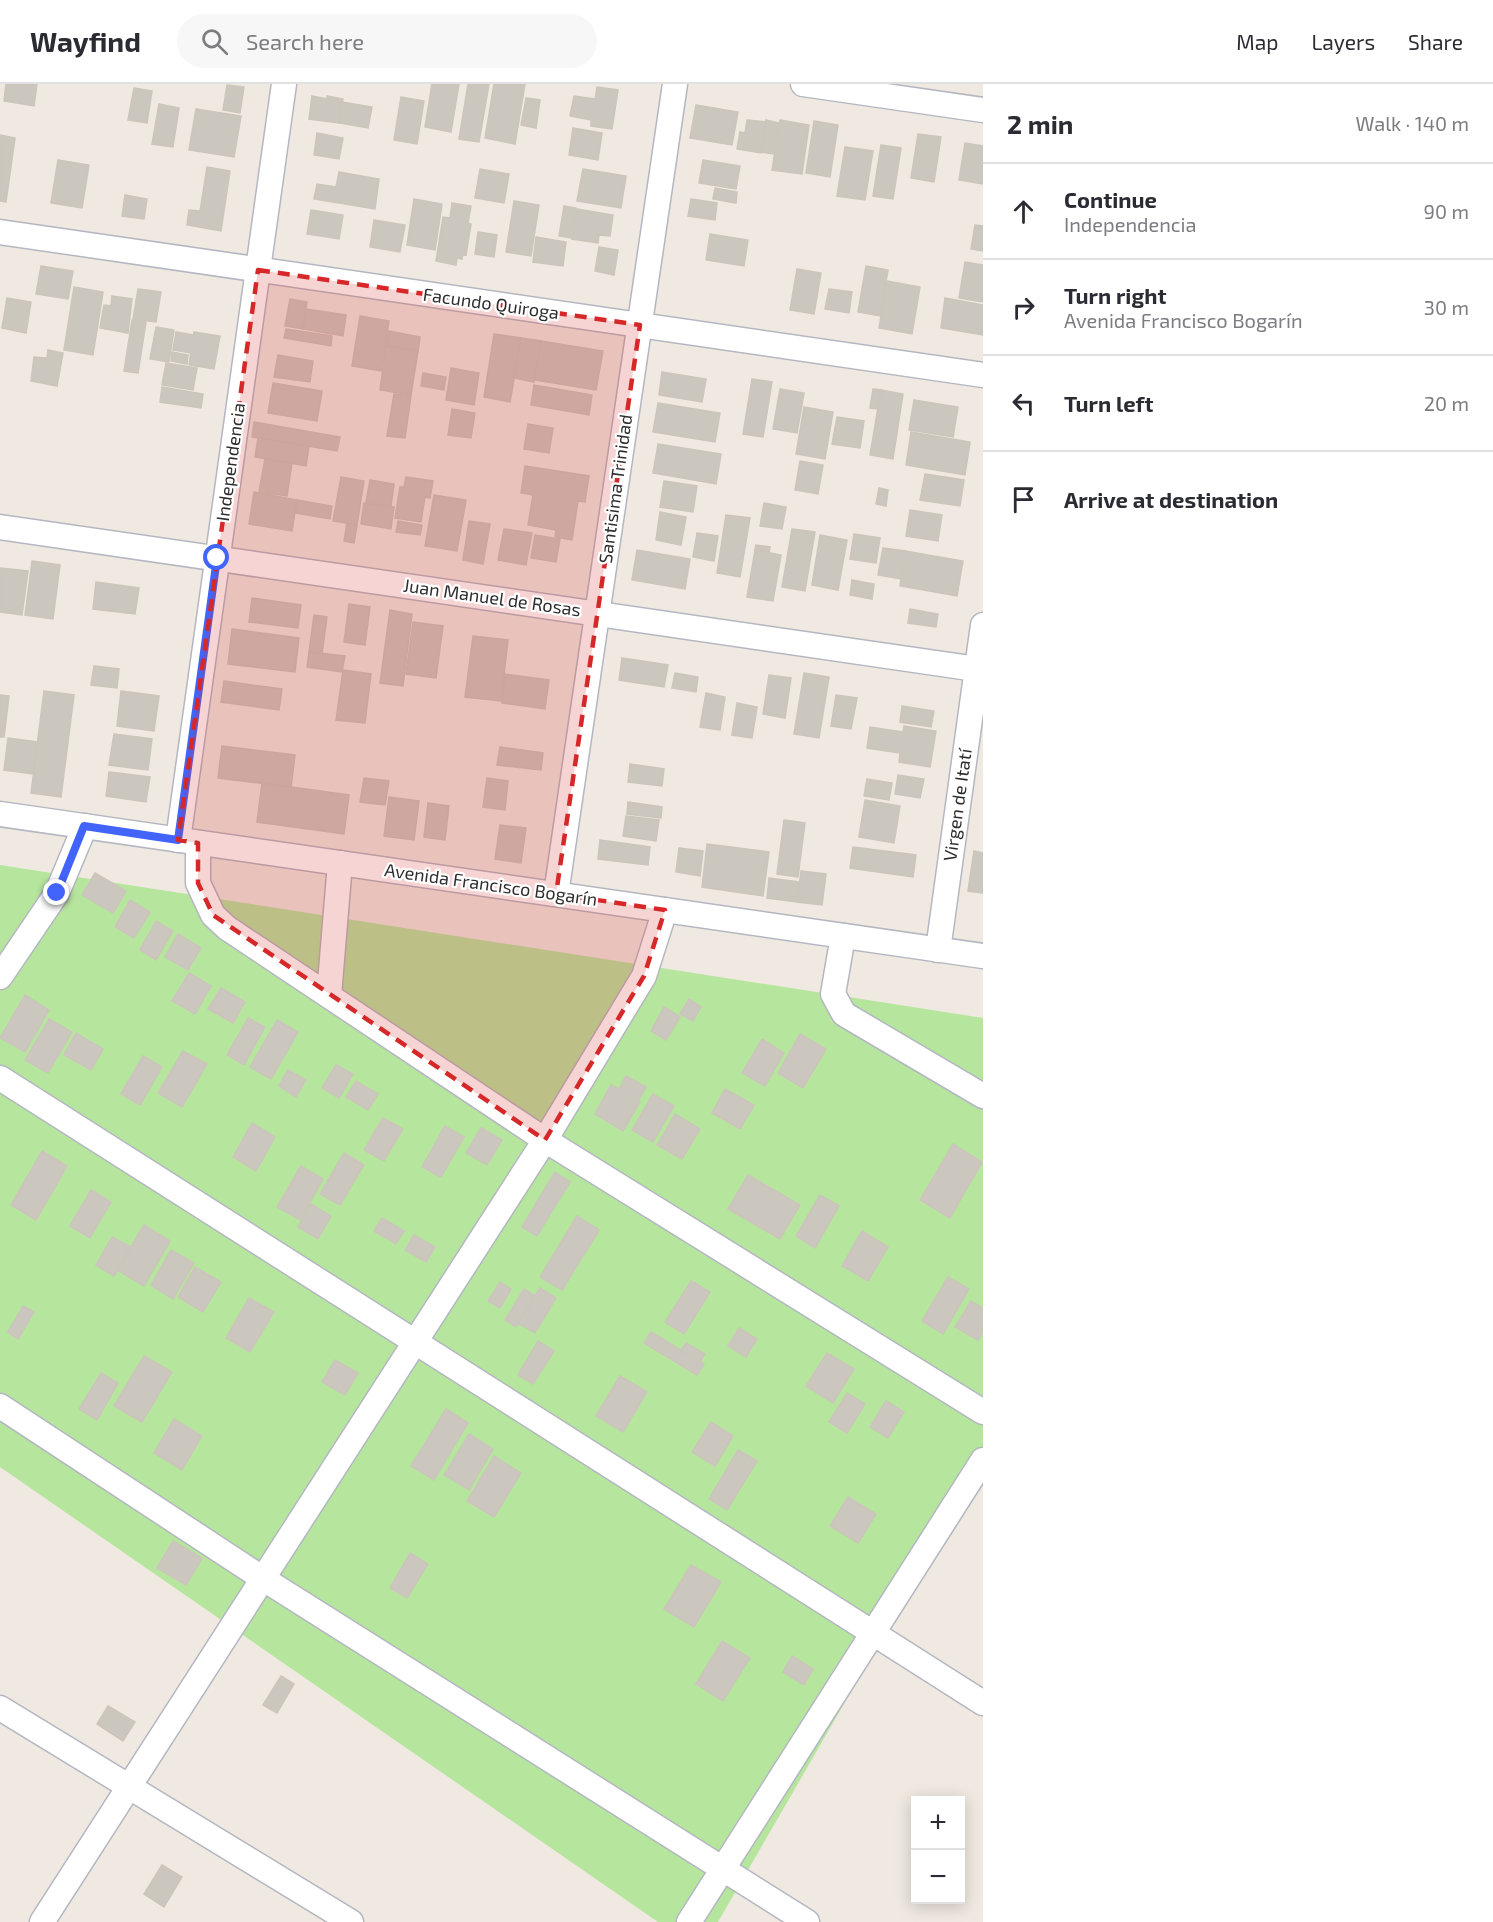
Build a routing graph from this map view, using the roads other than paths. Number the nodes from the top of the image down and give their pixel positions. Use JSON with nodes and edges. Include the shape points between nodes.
{"nodes":[{"id":1,"x":284,"y":84,"type":"edge"},
{"id":2,"x":675,"y":84,"type":"edge"},
{"id":3,"x":803,"y":84,"type":"edge"},
{"id":4,"x":983,"y":110,"type":"edge"},
{"id":5,"x":0,"y":232,"type":"edge"},
{"id":6,"x":258,"y":270,"type":"junction"},
{"id":7,"x":640,"y":325,"type":"junction"},
{"id":8,"x":983,"y":375,"type":"edge"},
{"id":9,"x":0,"y":527,"type":"edge"},
{"id":10,"x":217,"y":558,"type":"junction"},
{"id":11,"x":598,"y":613,"type":"junction"},
{"id":12,"x":983,"y":625,"type":"edge"},
{"id":13,"x":980,"y":669,"type":"edge"},
{"id":14,"x":0,"y":814,"type":"edge"},
{"id":15,"x":84,"y":826,"type":"junction"},
{"id":16,"x":188,"y":841,"type":"junction"},
{"id":17,"x":340,"y":863,"type":"junction"},
{"id":18,"x":556,"y":894,"type":"junction"},
{"id":19,"x":665,"y":910,"type":"junction"},
{"id":20,"x":843,"y":936,"type":"junction"},
{"id":21,"x":938,"y":950,"type":"junction"},
{"id":22,"x":983,"y":956,"type":"edge"},
{"id":23,"x":0,"y":977,"type":"edge"},
{"id":24,"x":329,"y":996,"type":"junction"},
{"id":25,"x":0,"y":1078,"type":"edge"},
{"id":26,"x":983,"y":1096,"type":"edge"},
{"id":27,"x":544,"y":1140,"type":"junction"},
{"id":28,"x":414,"y":1340,"type":"junction"},
{"id":29,"x":0,"y":1406,"type":"edge"},
{"id":30,"x":983,"y":1412,"type":"edge"},
{"id":31,"x":983,"y":1460,"type":"edge"},
{"id":32,"x":262,"y":1578,"type":"junction"},
{"id":33,"x":874,"y":1634,"type":"junction"},
{"id":34,"x":983,"y":1703,"type":"edge"},
{"id":35,"x":0,"y":1708,"type":"edge"},
{"id":36,"x":128,"y":1787,"type":"junction"},
{"id":37,"x":723,"y":1869,"type":"junction"},
{"id":38,"x":42,"y":1922,"type":"edge"},
{"id":39,"x":351,"y":1922,"type":"edge"},
{"id":40,"x":689,"y":1922,"type":"edge"},
{"id":41,"x":807,"y":1922,"type":"edge"}],
"edges":[{"from":1,"to":6,"type":"street","name":"Independencia"},
{"from":2,"to":7,"type":"street","name":"Santisima Trinidad"},
{"from":3,"to":4,"type":"street"},
{"from":5,"to":6,"type":"street","name":"Facundo Quiroga"},
{"from":6,"to":7,"type":"street","name":"Facundo Quiroga"},
{"from":6,"to":10,"type":"street","name":"Independencia"},
{"from":7,"to":8,"type":"street","name":"Facundo Quiroga"},
{"from":7,"to":11,"type":"street","name":"Santisima Trinidad"},
{"from":9,"to":10,"type":"street","name":"Juan Manuel de Rosas"},
{"from":10,"to":11,"type":"street","name":"Juan Manuel de Rosas"},
{"from":10,"to":16,"type":"street","name":"Independencia"},
{"from":11,"to":13,"type":"street","name":"Juan Manuel de Rosas"},
{"from":11,"to":18,"type":"street","name":"Santisima Trinidad"},
{"from":12,"to":13,"type":"street","name":"Virgen de Itatí"},
{"from":13,"to":21,"type":"street","name":"Virgen de Itatí"},
{"from":14,"to":15,"type":"street","name":"Avenida Francisco Bogarín"},
{"from":15,"to":16,"type":"street","name":"Avenida Francisco Bogarín"},
{"from":15,"to":23,"type":"street","via":[[57,893]]},
{"from":16,"to":17,"type":"street","name":"Avenida Francisco Bogarín"},
{"from":16,"to":24,"type":"street","name":"Independencia","via":[[198,884],[213,915]]},
{"from":17,"to":18,"type":"street","name":"Avenida Francisco Bogarín"},
{"from":17,"to":24,"type":"street"},
{"from":18,"to":19,"type":"street","name":"Avenida Francisco Bogarín"},
{"from":19,"to":20,"type":"street","name":"Avenida Francisco Bogarín"},
{"from":19,"to":27,"type":"street","via":[[644,976]]},
{"from":20,"to":21,"type":"street","name":"Avenida Francisco Bogarín"},
{"from":20,"to":26,"type":"street","via":[[833,994],[844,1014]]},
{"from":21,"to":22,"type":"street","name":"Avenida Francisco Bogarín"},
{"from":24,"to":27,"type":"street","name":"Independencia"},
{"from":25,"to":28,"type":"street"},
{"from":27,"to":28,"type":"street"},
{"from":27,"to":30,"type":"street","name":"Independencia"},
{"from":28,"to":32,"type":"street"},
{"from":28,"to":33,"type":"street"},
{"from":29,"to":32,"type":"street"},
{"from":31,"to":33,"type":"street"},
{"from":32,"to":36,"type":"street"},
{"from":32,"to":37,"type":"street"},
{"from":33,"to":34,"type":"street"},
{"from":33,"to":37,"type":"street"},
{"from":35,"to":36,"type":"street"},
{"from":36,"to":38,"type":"street"},
{"from":36,"to":39,"type":"street"},
{"from":37,"to":40,"type":"street"},
{"from":37,"to":41,"type":"street"}]}
